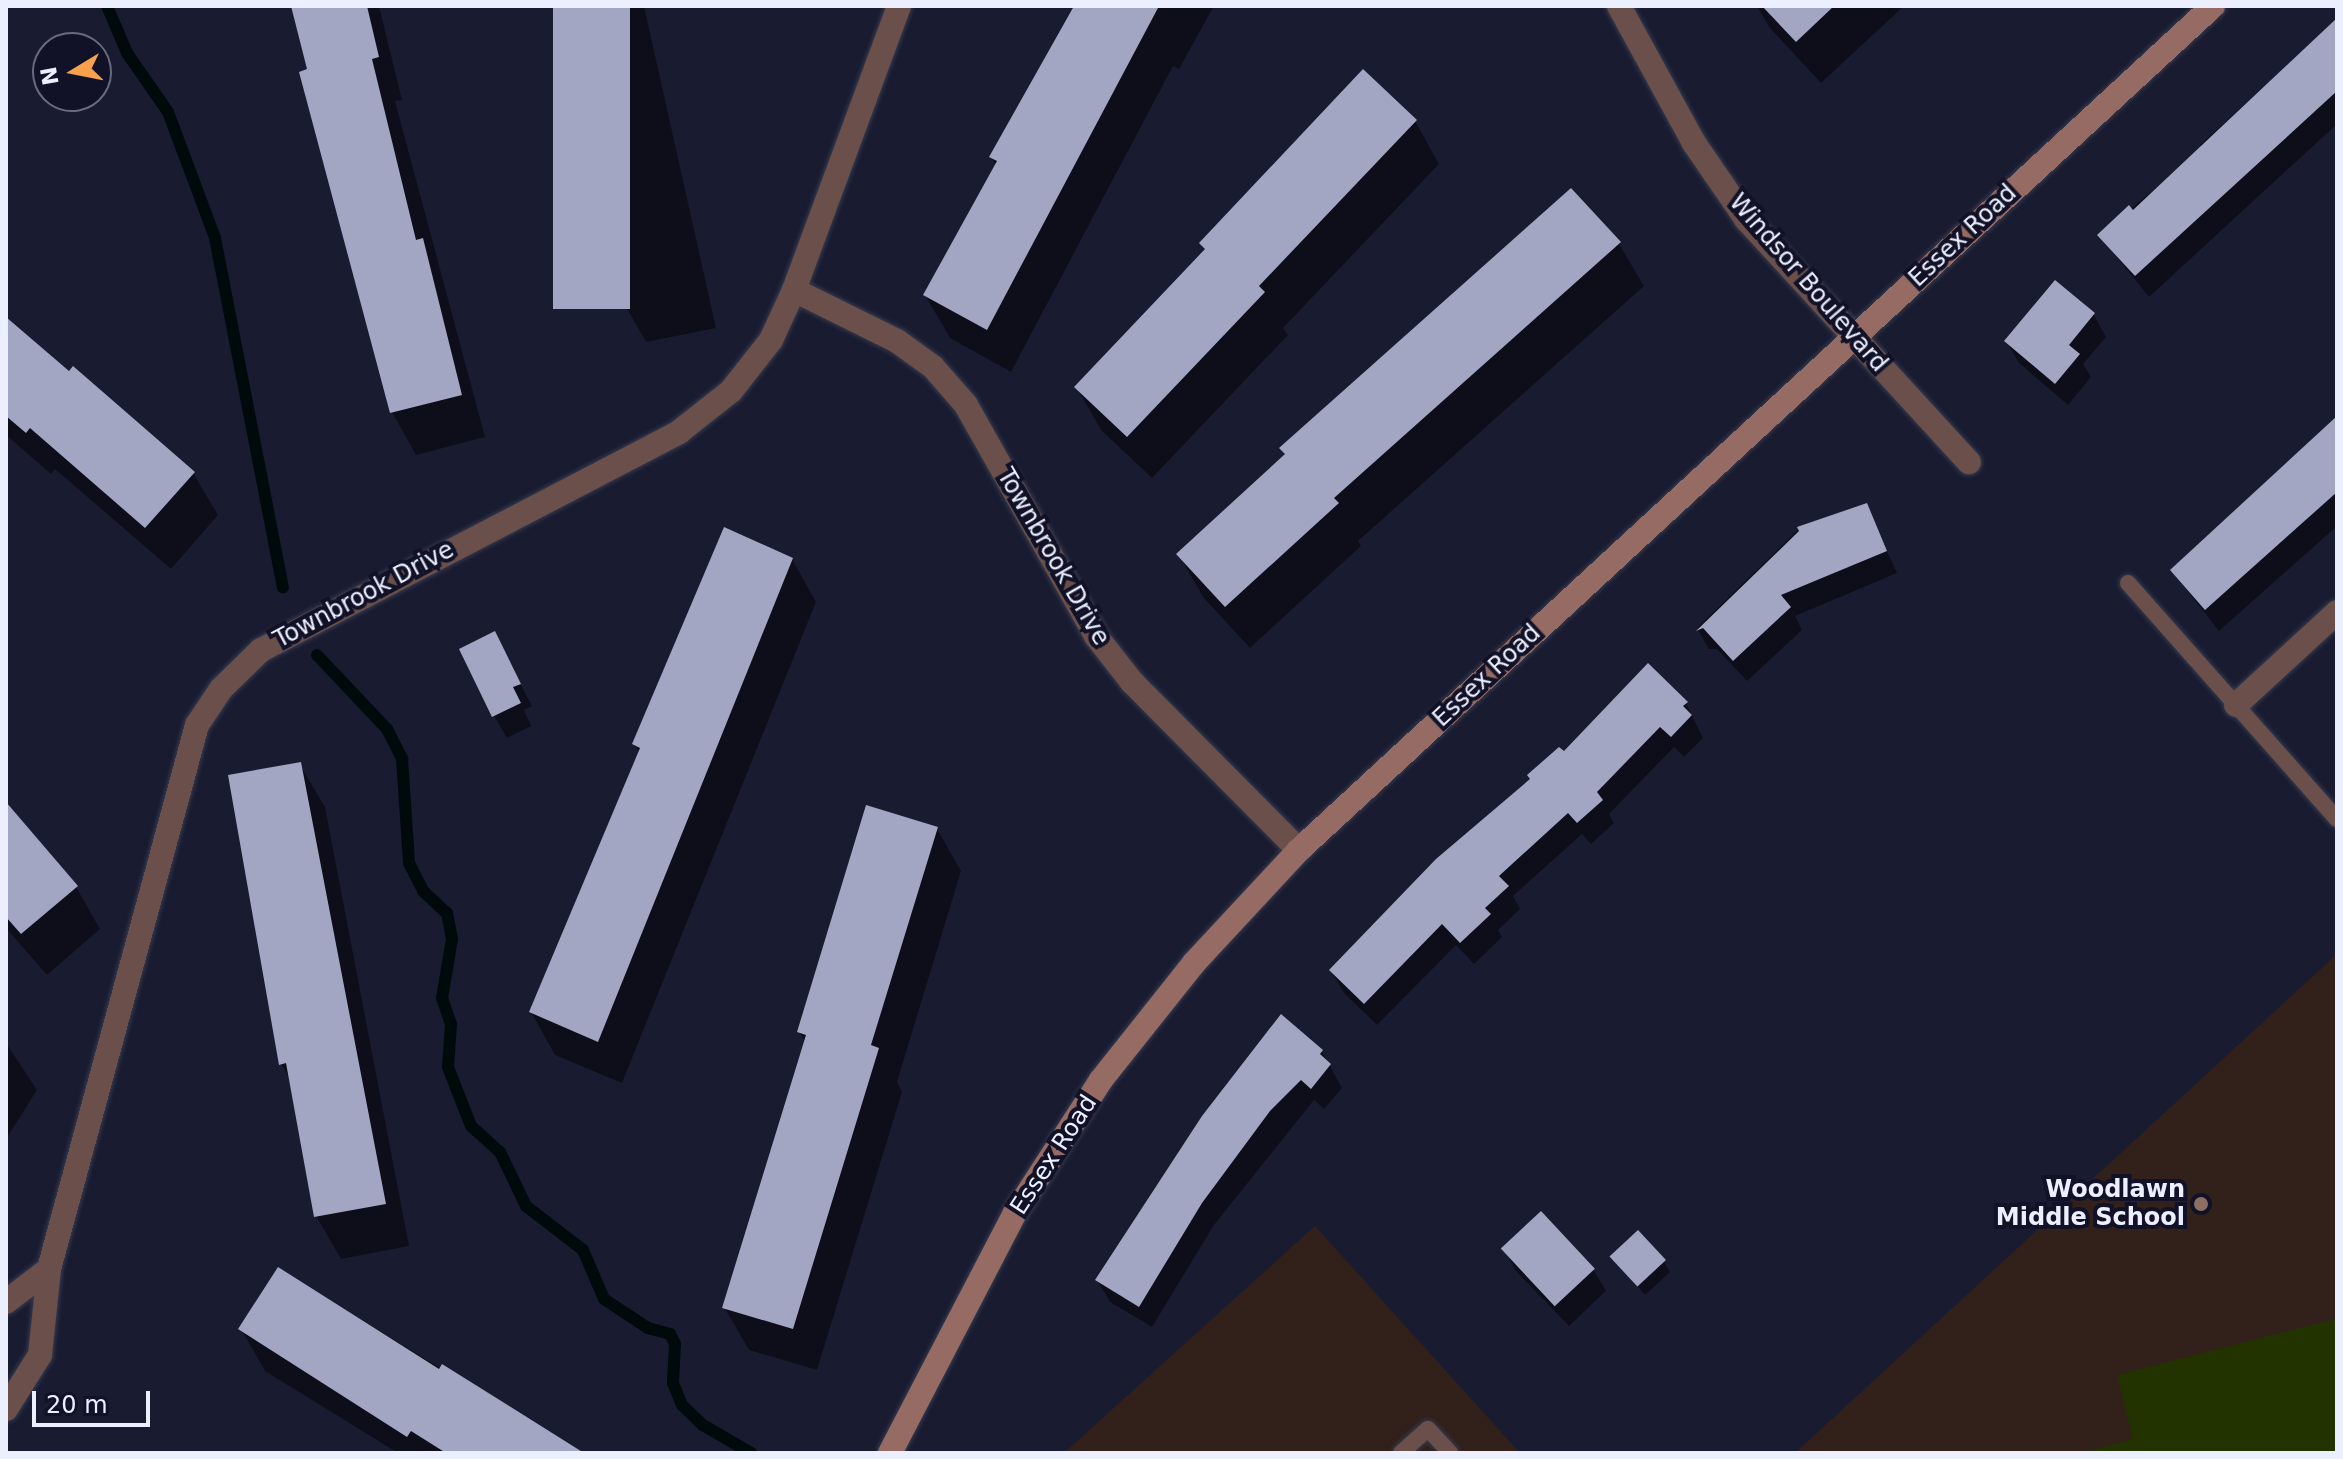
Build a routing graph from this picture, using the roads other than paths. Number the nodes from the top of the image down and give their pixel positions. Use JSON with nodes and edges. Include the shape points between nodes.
{"nodes":[{"id":1,"x":899,"y":6,"type":"edge"},
{"id":2,"x":1619,"y":6,"type":"edge"},
{"id":3,"x":2213,"y":6,"type":"edge"},
{"id":4,"x":794,"y":290,"type":"junction"},
{"id":5,"x":1853,"y":337,"type":"junction"},
{"id":6,"x":1969,"y":462,"type":"dead end"},
{"id":7,"x":2128,"y":583,"type":"dead end"},
{"id":8,"x":2337,"y":612,"type":"edge"},
{"id":9,"x":2236,"y":705,"type":"junction"},
{"id":10,"x":2337,"y":819,"type":"edge"},
{"id":11,"x":1299,"y":850,"type":"junction"},
{"id":12,"x":49,"y":1269,"type":"junction"},
{"id":13,"x":6,"y":1302,"type":"edge"},
{"id":14,"x":6,"y":1409,"type":"edge"},
{"id":15,"x":890,"y":1453,"type":"edge"},
{"id":16,"x":1401,"y":1453,"type":"edge"},
{"id":17,"x":1450,"y":1453,"type":"edge"}],
"edges":[{"from":1,"to":4,"type":"street","name":"Townbrook Drive"},
{"from":2,"to":5,"type":"street","name":"Windsor Boulevard","via":[[1686,130],[1746,219]]},
{"from":3,"to":5,"type":"street","name":"Essex Road"},
{"from":4,"to":11,"type":"street","name":"Townbrook Drive","via":[[897,341],[933,367],[966,405],[1096,636],[1132,682]]},
{"from":4,"to":12,"type":"street","name":"Townbrook Drive","via":[[771,340],[731,391],[679,432],[305,624],[261,650],[221,689],[197,725],[182,767]]},
{"from":5,"to":6,"type":"street","name":"Windsor Boulevard"},
{"from":5,"to":11,"type":"street","name":"Essex Road"},
{"from":7,"to":9,"type":"lane"},
{"from":8,"to":9,"type":"street"},
{"from":9,"to":10,"type":"lane"},
{"from":11,"to":15,"type":"street","name":"Essex Road","via":[[1194,963],[1101,1080],[1015,1213]]},
{"from":12,"to":13,"type":"street"},
{"from":12,"to":14,"type":"street","name":"Townbrook Drive","via":[[40,1355]]},
{"from":16,"to":17,"type":"lane","via":[[1428,1429]]}]}
